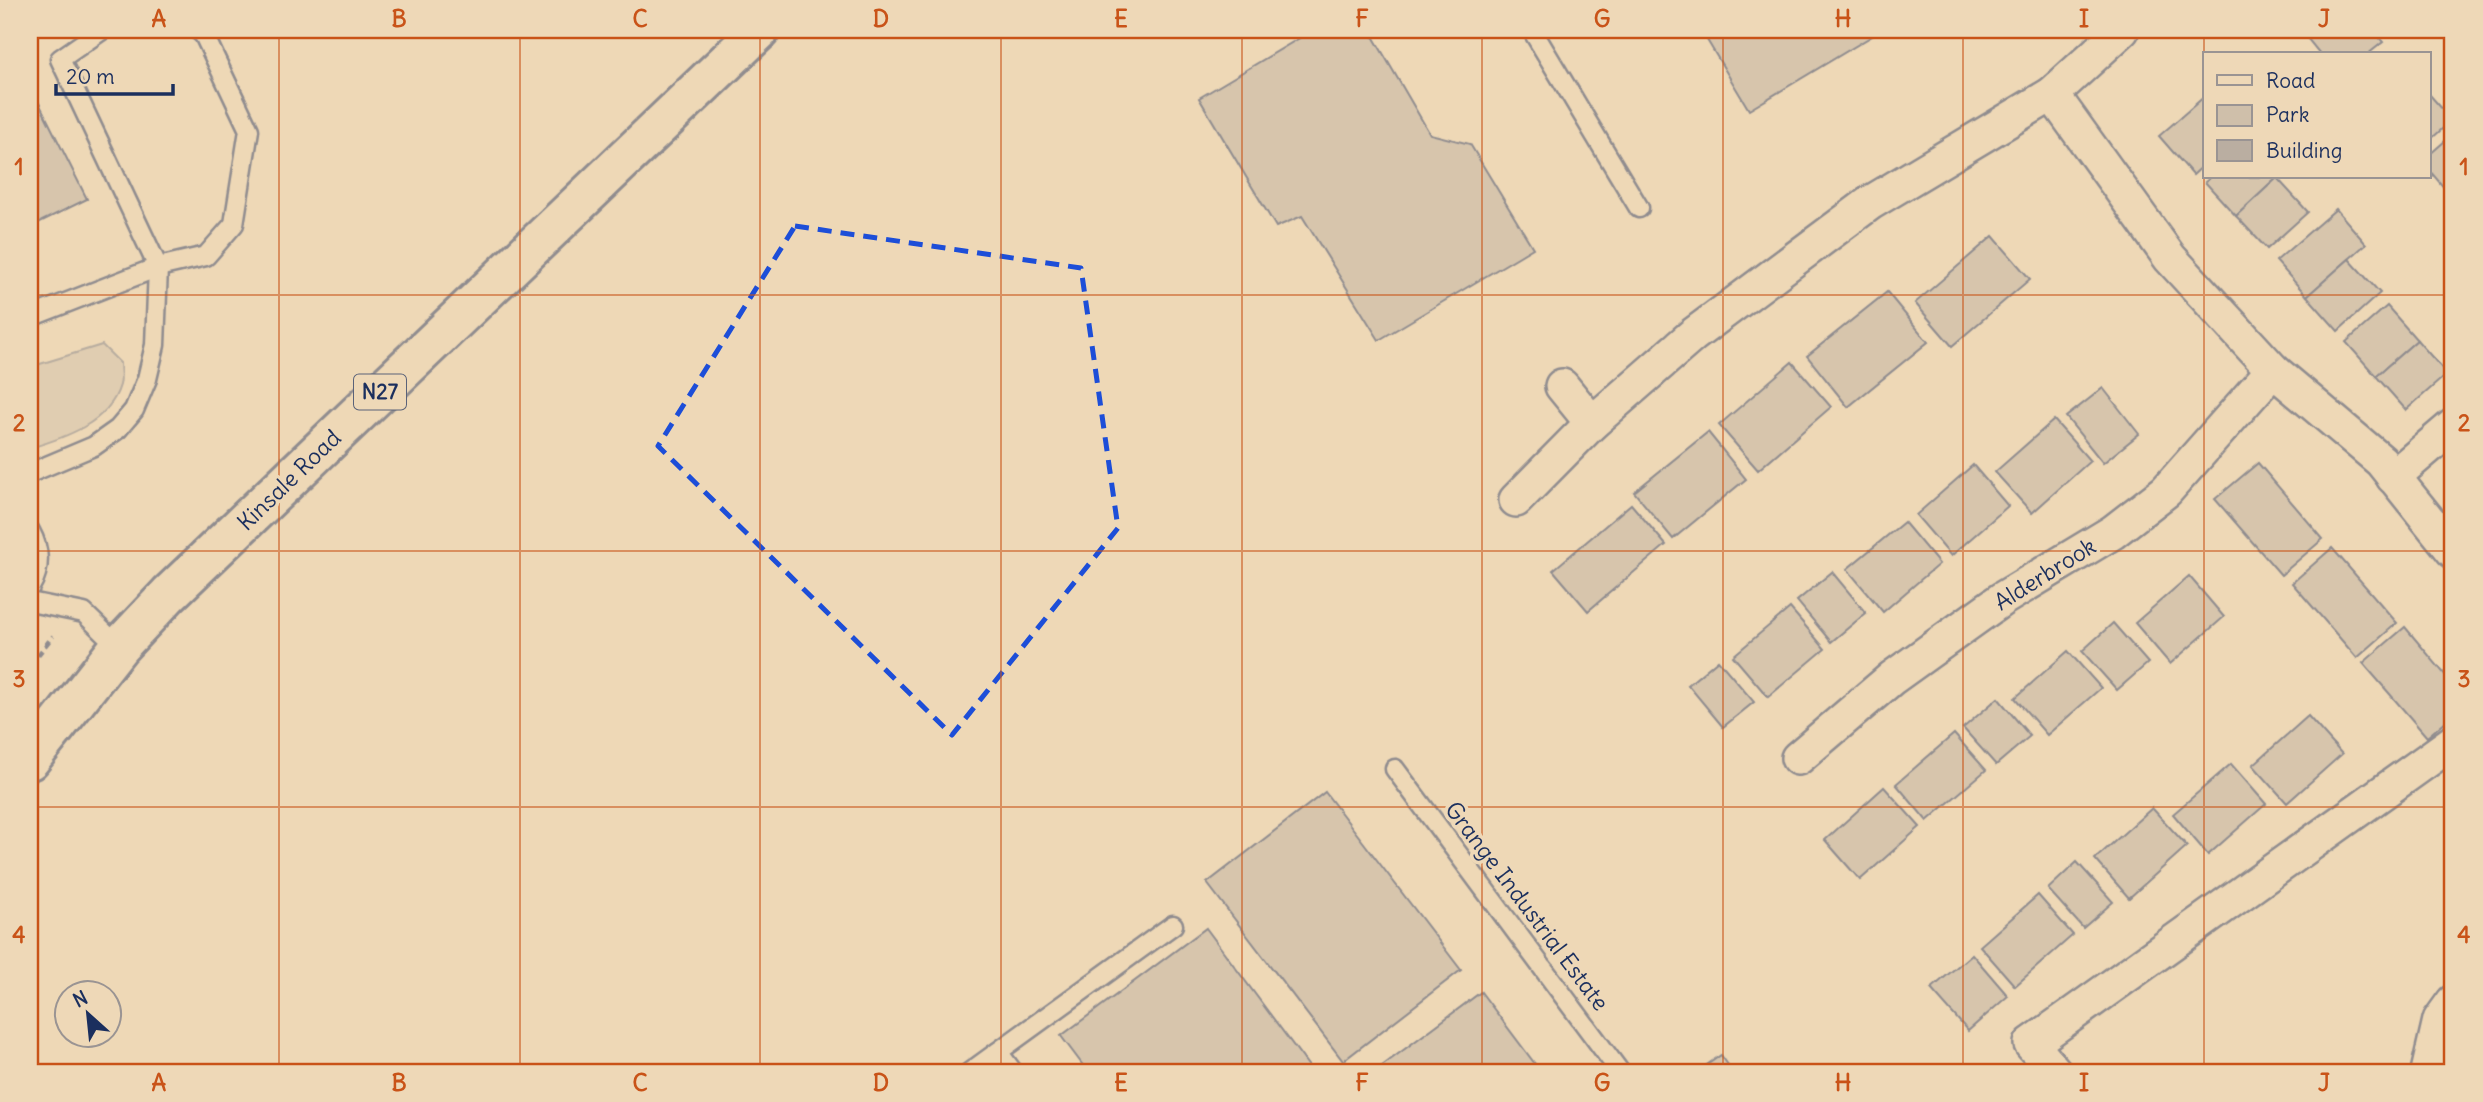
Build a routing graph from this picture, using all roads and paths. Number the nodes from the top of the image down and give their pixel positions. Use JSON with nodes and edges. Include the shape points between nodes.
{"nodes":[{"id":1,"x":102,"y":30,"type":"edge"},
{"id":2,"x":198,"y":30,"type":"edge"},
{"id":3,"x":1532,"y":30,"type":"edge"},
{"id":4,"x":2122,"y":30,"type":"edge"},
{"id":5,"x":755,"y":33,"type":"edge"},
{"id":6,"x":2052,"y":94,"type":"junction"},
{"id":7,"x":1639,"y":208,"type":"dead end"},
{"id":8,"x":158,"y":267,"type":"junction"},
{"id":9,"x":30,"y":317,"type":"edge"},
{"id":10,"x":2273,"y":370,"type":"junction"},
{"id":11,"x":1562,"y":386,"type":"dead end"},
{"id":12,"x":1592,"y":423,"type":"junction"},
{"id":13,"x":2453,"y":426,"type":"edge"},
{"id":14,"x":30,"y":473,"type":"edge"},
{"id":15,"x":2393,"y":477,"type":"junction"},
{"id":16,"x":1516,"y":500,"type":"dead end"},
{"id":17,"x":30,"y":531,"type":"edge"},
{"id":18,"x":2453,"y":551,"type":"edge"},
{"id":19,"x":30,"y":587,"type":"edge"},
{"id":20,"x":30,"y":602,"type":"edge"},
{"id":21,"x":119,"y":648,"type":"junction"},
{"id":22,"x":2453,"y":742,"type":"edge"},
{"id":23,"x":1798,"y":758,"type":"dead end"},
{"id":24,"x":30,"y":760,"type":"edge"},
{"id":25,"x":1395,"y":769,"type":"dead end"},
{"id":26,"x":1173,"y":925,"type":"dead end"},
{"id":27,"x":2453,"y":1002,"type":"edge"},
{"id":28,"x":998,"y":1052,"type":"junction"},
{"id":29,"x":970,"y":1072,"type":"edge"},
{"id":30,"x":1013,"y":1072,"type":"edge"},
{"id":31,"x":1620,"y":1072,"type":"edge"},
{"id":32,"x":2055,"y":1072,"type":"edge"},
{"id":33,"x":2428,"y":1072,"type":"edge"}],
"edges":[{"from":1,"to":8,"type":"lane","via":[[60,59]]},
{"from":2,"to":8,"type":"lane","via":[[249,130],[234,224],[205,256]]},
{"from":3,"to":7,"type":"lane"},
{"from":4,"to":6,"type":"street"},
{"from":5,"to":21,"type":"highway","name":"Kinsale Road","number":"N27","via":[[169,594]]},
{"from":6,"to":10,"type":"street","via":[[2170,258]]},
{"from":6,"to":12,"type":"street","via":[[1870,203],[1693,335]]},
{"from":8,"to":9,"type":"lane"},
{"from":8,"to":14,"type":"lane","via":[[155,345],[134,410],[94,446]]},
{"from":10,"to":15,"type":"street","via":[[2381,461]]},
{"from":10,"to":23,"type":"street","name":"Alderbrook","via":[[2166,491],[2113,532],[2002,600],[1892,678]]},
{"from":11,"to":12,"type":"street"},
{"from":12,"to":16,"type":"street"},
{"from":13,"to":15,"type":"street"},
{"from":15,"to":18,"type":"street"},
{"from":17,"to":19,"type":"lane","via":[[38,562]]},
{"from":20,"to":21,"type":"lane","via":[[84,613]]},
{"from":21,"to":24,"type":"highway","name":"Kinsale Road","number":"N27"},
{"from":22,"to":32,"type":"street","via":[[2031,1044]]},
{"from":25,"to":31,"type":"lane","name":"Grange Industrial Estate"},
{"from":26,"to":28,"type":"lane"},
{"from":27,"to":33,"type":"street","via":[[2440,1020]]},
{"from":28,"to":29,"type":"lane"},
{"from":28,"to":30,"type":"lane"}]}
